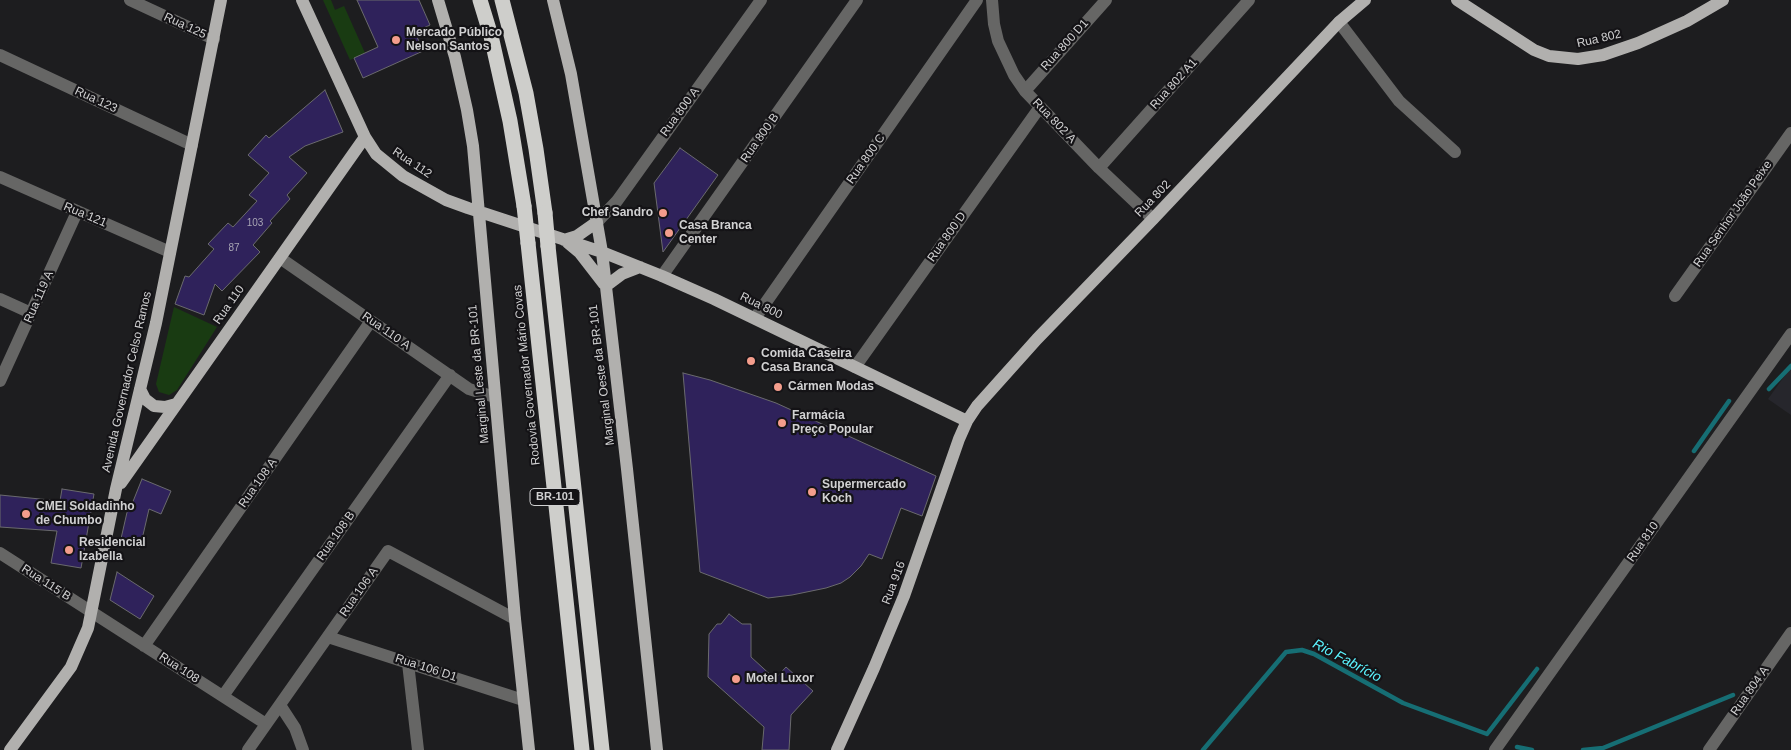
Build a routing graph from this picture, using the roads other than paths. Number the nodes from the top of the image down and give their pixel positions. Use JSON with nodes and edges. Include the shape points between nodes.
{"nodes":[{"id":1,"x":130,"y":0,"type":"edge"},
{"id":2,"x":222,"y":0,"type":"edge"},
{"id":3,"x":302,"y":0,"type":"edge"},
{"id":4,"x":438,"y":0,"type":"edge"},
{"id":5,"x":480,"y":0,"type":"edge"},
{"id":6,"x":502,"y":0,"type":"edge"},
{"id":7,"x":552,"y":0,"type":"edge"},
{"id":8,"x":761,"y":0,"type":"edge"},
{"id":9,"x":857,"y":0,"type":"edge"},
{"id":10,"x":977,"y":0,"type":"edge"},
{"id":11,"x":992,"y":0,"type":"edge"},
{"id":12,"x":1106,"y":0,"type":"edge"},
{"id":13,"x":1249,"y":0,"type":"edge"},
{"id":14,"x":1364,"y":0,"type":"edge"},
{"id":15,"x":1457,"y":0,"type":"edge"},
{"id":16,"x":1723,"y":0,"type":"edge"},
{"id":17,"x":1339,"y":22,"type":"junction"},
{"id":18,"x":214,"y":39,"type":"junction"},
{"id":19,"x":0,"y":55,"type":"edge"},
{"id":20,"x":1025,"y":91,"type":"junction"},
{"id":21,"x":1040,"y":107,"type":"junction"},
{"id":22,"x":1791,"y":133,"type":"edge"},
{"id":23,"x":365,"y":138,"type":"junction"},
{"id":24,"x":192,"y":145,"type":"junction"},
{"id":25,"x":1455,"y":152,"type":"dead end"},
{"id":26,"x":1099,"y":168,"type":"junction"},
{"id":27,"x":0,"y":177,"type":"edge"},
{"id":28,"x":77,"y":212,"type":"junction"},
{"id":29,"x":480,"y":212,"type":"junction"},
{"id":30,"x":1153,"y":219,"type":"junction"},
{"id":31,"x":597,"y":222,"type":"junction"},
{"id":32,"x":537,"y":231,"type":"joint"},
{"id":33,"x":564,"y":240,"type":"junction"},
{"id":34,"x":170,"y":252,"type":"junction"},
{"id":35,"x":602,"y":252,"type":"junction"},
{"id":36,"x":280,"y":258,"type":"junction"},
{"id":37,"x":640,"y":268,"type":"junction"},
{"id":38,"x":662,"y":276,"type":"junction"},
{"id":39,"x":606,"y":286,"type":"junction"},
{"id":40,"x":1675,"y":296,"type":"dead end"},
{"id":41,"x":0,"y":299,"type":"edge"},
{"id":42,"x":31,"y":313,"type":"junction"},
{"id":43,"x":755,"y":318,"type":"junction"},
{"id":44,"x":371,"y":321,"type":"junction"},
{"id":45,"x":1791,"y":334,"type":"edge"},
{"id":46,"x":855,"y":367,"type":"junction"},
{"id":47,"x":450,"y":375,"type":"junction"},
{"id":48,"x":0,"y":381,"type":"edge"},
{"id":49,"x":140,"y":389,"type":"junction"},
{"id":50,"x":495,"y":397,"type":"junction"},
{"id":51,"x":176,"y":404,"type":"junction"},
{"id":52,"x":967,"y":421,"type":"junction"},
{"id":53,"x":116,"y":489,"type":"junction"},
{"id":54,"x":0,"y":554,"type":"edge"},
{"id":55,"x":92,"y":612,"type":"junction"},
{"id":56,"x":515,"y":618,"type":"junction"},
{"id":57,"x":1791,"y":633,"type":"edge"},
{"id":58,"x":328,"y":637,"type":"junction"},
{"id":59,"x":144,"y":646,"type":"junction"},
{"id":60,"x":408,"y":663,"type":"junction"},
{"id":61,"x":222,"y":696,"type":"junction"},
{"id":62,"x":524,"y":700,"type":"junction"},
{"id":63,"x":280,"y":705,"type":"junction"},
{"id":64,"x":266,"y":724,"type":"junction"},
{"id":65,"x":10,"y":750,"type":"edge"},
{"id":66,"x":248,"y":750,"type":"edge"},
{"id":67,"x":303,"y":750,"type":"edge"},
{"id":68,"x":418,"y":750,"type":"edge"},
{"id":69,"x":529,"y":750,"type":"edge"},
{"id":70,"x":582,"y":750,"type":"edge"},
{"id":71,"x":602,"y":750,"type":"edge"},
{"id":72,"x":657,"y":750,"type":"edge"},
{"id":73,"x":836,"y":750,"type":"edge"},
{"id":74,"x":1495,"y":750,"type":"edge"},
{"id":75,"x":1709,"y":750,"type":"edge"}],
"edges":[{"from":1,"to":18,"type":"street","name":"Rua 125"},
{"from":2,"to":18,"type":"main road","name":"Avenida Governador Celso Ramos"},
{"from":3,"to":23,"type":"main road","name":"Rua 112"},
{"from":4,"to":29,"type":"main road","name":"Marginal Leste da BR-101","via":[[467,110]]},
{"from":5,"to":70,"type":"highway","name":"Rodovia Governador Mário Covas","number":"BR-101","bridge":true,"via":[[510,121],[524,206]]},
{"from":6,"to":71,"type":"highway","number":"BR-101","bridge":true,"via":[[526,93],[545,213]]},
{"from":7,"to":31,"type":"main road","name":"Marginal Oeste da BR-101","via":[[571,74]]},
{"from":8,"to":31,"type":"street","name":"Rua 800 A","via":[[617,200]]},
{"from":9,"to":38,"type":"street","name":"Rua 800 B"},
{"from":10,"to":43,"type":"street","name":"Rua 800 C"},
{"from":11,"to":20,"type":"street","name":"Rua 802 A","via":[[998,41]]},
{"from":12,"to":20,"type":"street","name":"Rua 800 D1"},
{"from":13,"to":26,"type":"street","name":"Rua 802 A1"},
{"from":14,"to":17,"type":"main road","name":"Rua 802"},
{"from":15,"to":16,"type":"main road","name":"Rua 802","via":[[1534,50],[1549,56],[1578,59],[1603,55],[1638,43]]},
{"from":17,"to":25,"type":"street","via":[[1399,101]]},
{"from":17,"to":30,"type":"main road","name":"Rua 802"},
{"from":18,"to":24,"type":"main road","name":"Avenida Governador Celso Ramos"},
{"from":19,"to":24,"type":"street","name":"Rua 123"},
{"from":20,"to":21,"type":"street","name":"Rua 802 A"},
{"from":21,"to":26,"type":"street","name":"Rua 802 A"},
{"from":21,"to":46,"type":"street","name":"Rua 800 D"},
{"from":22,"to":40,"type":"street","name":"Rua Senhor João Peixe"},
{"from":23,"to":29,"type":"main road","name":"Rua 112","via":[[376,154],[403,176],[446,200]]},
{"from":23,"to":36,"type":"main road","name":"Rua 110"},
{"from":24,"to":34,"type":"main road","name":"Avenida Governador Celso Ramos"},
{"from":26,"to":30,"type":"street","name":"Rua 802 A"},
{"from":27,"to":28,"type":"street","name":"Rua 121"},
{"from":28,"to":34,"type":"street","name":"Rua 121"},
{"from":28,"to":42,"type":"street","name":"Rua 119 A"},
{"from":29,"to":32,"type":"main road","name":"Rua 112"},
{"from":29,"to":50,"type":"main road","name":"Marginal Leste da BR-101"},
{"from":30,"to":52,"type":"main road","name":"Rua 802","via":[[1037,338]]},
{"from":31,"to":33,"type":"main road","via":[[578,236]]},
{"from":31,"to":35,"type":"main road","name":"Marginal Oeste da BR-101"},
{"from":32,"to":33,"type":"main road","name":"Rua 800"},
{"from":33,"to":35,"type":"main road","name":"Rua 800"},
{"from":33,"to":39,"type":"main road","via":[[580,253]]},
{"from":34,"to":49,"type":"main road","name":"Avenida Governador Celso Ramos"},
{"from":35,"to":37,"type":"main road","name":"Rua 800"},
{"from":35,"to":39,"type":"main road","name":"Marginal Oeste da BR-101"},
{"from":36,"to":44,"type":"street","name":"Rua 110 A"},
{"from":36,"to":51,"type":"main road","name":"Rua 110"},
{"from":37,"to":38,"type":"main road","name":"Rua 800"},
{"from":37,"to":39,"type":"main road","via":[[622,274]]},
{"from":38,"to":43,"type":"main road","name":"Rua 800"},
{"from":39,"to":72,"type":"main road","name":"Marginal Oeste da BR-101"},
{"from":41,"to":42,"type":"street"},
{"from":42,"to":48,"type":"street","name":"Rua 119 A"},
{"from":43,"to":46,"type":"main road","name":"Rua 800"},
{"from":44,"to":47,"type":"street","name":"Rua 110 A"},
{"from":44,"to":59,"type":"street","name":"Rua 108 A"},
{"from":45,"to":74,"type":"street","name":"Rua 810"},
{"from":46,"to":52,"type":"main road","name":"Rua 800"},
{"from":47,"to":50,"type":"street","name":"Rua 110 A","via":[[470,389]]},
{"from":47,"to":61,"type":"street","name":"Rua 108 B"},
{"from":49,"to":51,"type":"main road","via":[[154,406],[166,408]]},
{"from":49,"to":53,"type":"main road","name":"Avenida Governador Celso Ramos"},
{"from":50,"to":56,"type":"main road","name":"Marginal Leste da BR-101"},
{"from":51,"to":53,"type":"main road","name":"Rua 110"},
{"from":52,"to":73,"type":"main road","name":"Rua 916","via":[[901,604]]},
{"from":53,"to":55,"type":"main road","name":"Avenida Governador Celso Ramos"},
{"from":54,"to":55,"type":"street","name":"Rua 115 B"},
{"from":55,"to":59,"type":"street","name":"Rua 108"},
{"from":55,"to":65,"type":"main road","name":"Avenida Governador Celso Ramos","via":[[83,642],[70,666]]},
{"from":56,"to":58,"type":"street","name":"Rua 106 A","via":[[388,551]]},
{"from":56,"to":62,"type":"main road","name":"Marginal Leste da BR-101"},
{"from":57,"to":75,"type":"street","name":"Rua 804 A"},
{"from":58,"to":60,"type":"street","name":"Rua 106 D1"},
{"from":58,"to":63,"type":"street","name":"Rua 106 A"},
{"from":59,"to":61,"type":"street","name":"Rua 108"},
{"from":60,"to":62,"type":"street","name":"Rua 106 D1"},
{"from":60,"to":68,"type":"street"},
{"from":61,"to":64,"type":"street","name":"Rua 108"},
{"from":62,"to":69,"type":"main road","name":"Marginal Leste da BR-101"},
{"from":63,"to":64,"type":"street","name":"Rua 106 A"},
{"from":63,"to":67,"type":"street","via":[[295,728]]},
{"from":64,"to":66,"type":"street","name":"Rua 106 A"}]}
